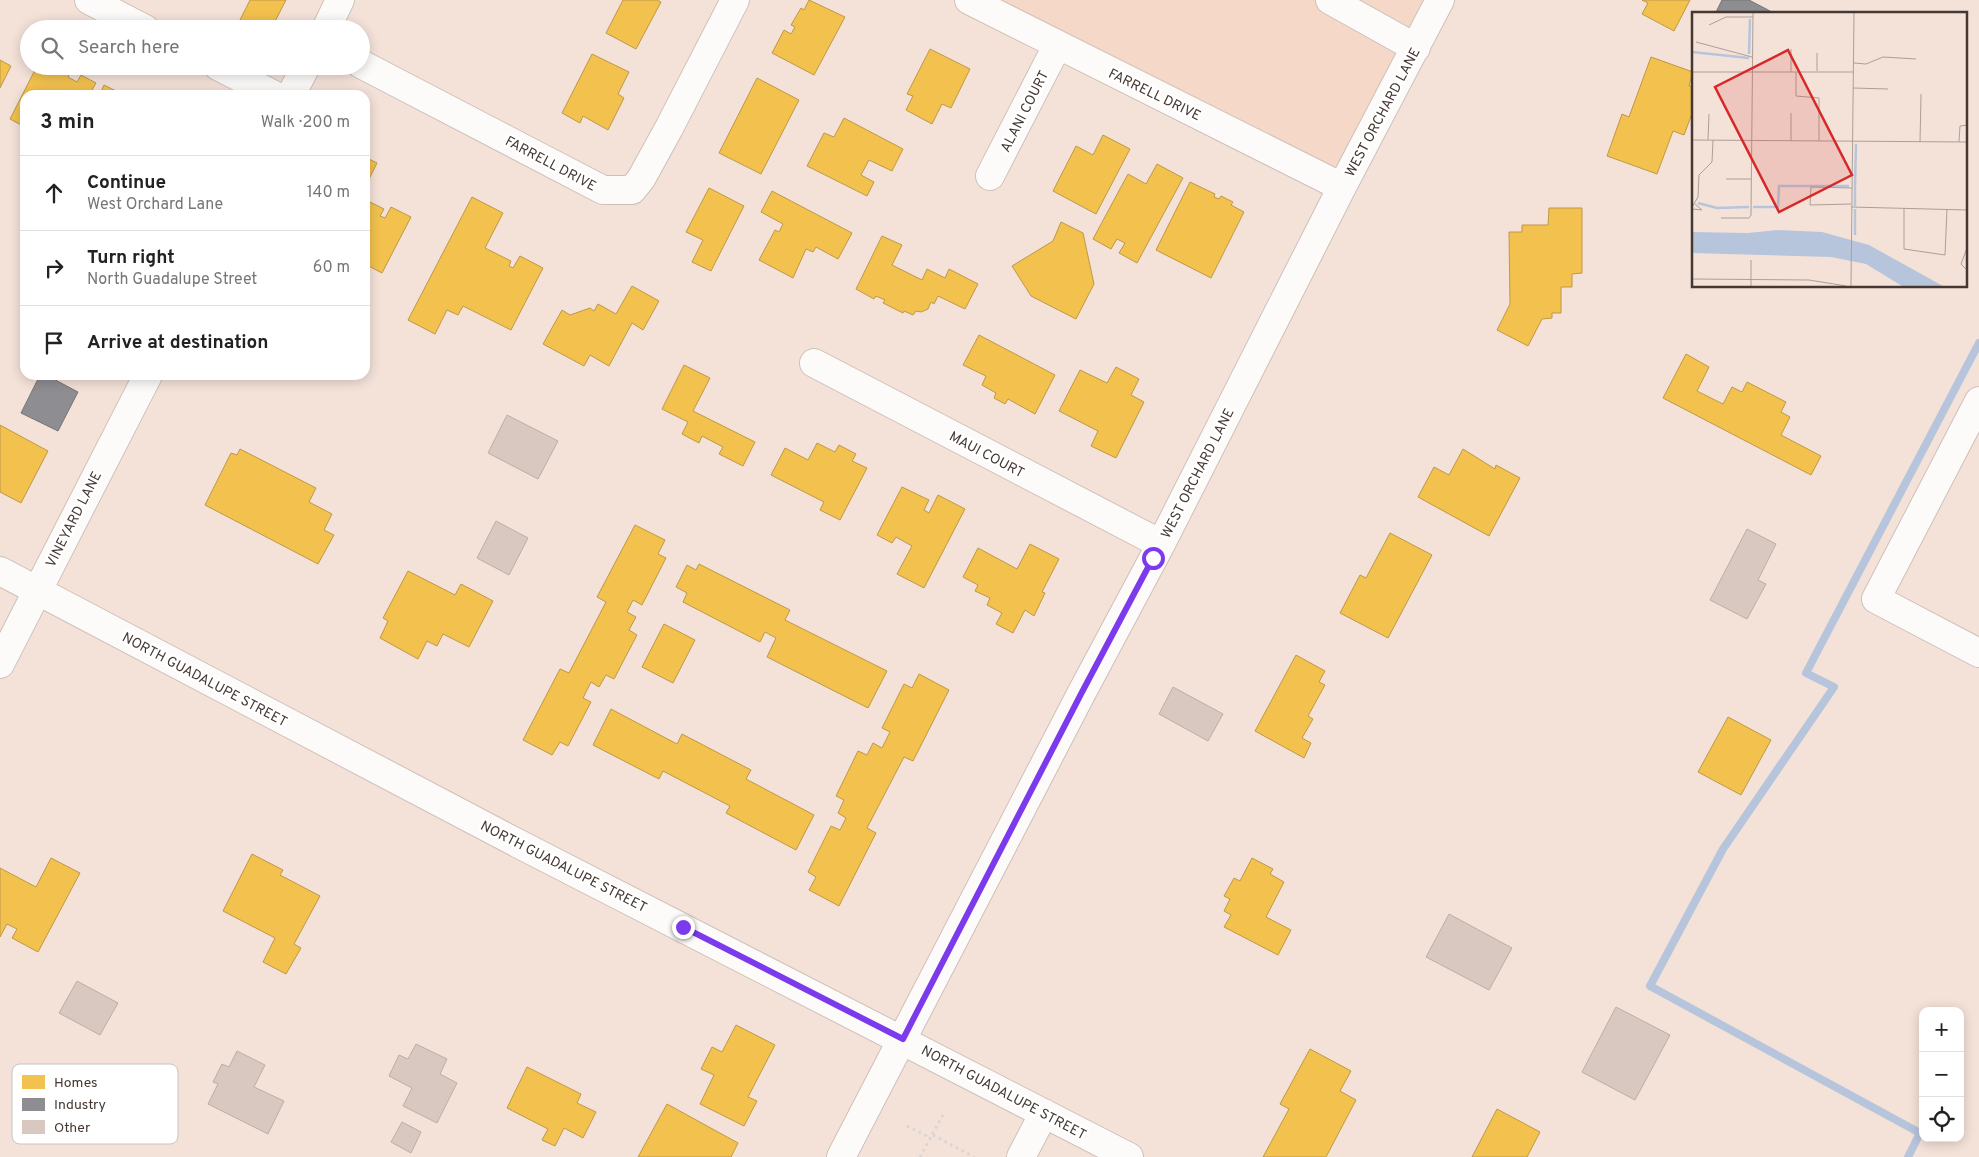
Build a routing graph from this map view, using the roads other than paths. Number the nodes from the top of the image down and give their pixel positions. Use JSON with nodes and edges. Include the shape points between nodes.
{"nodes":[{"id":1,"x":89,"y":0,"type":"edge"},
{"id":2,"x":340,"y":0,"type":"edge"},
{"id":3,"x":735,"y":0,"type":"edge"},
{"id":4,"x":969,"y":0,"type":"edge"},
{"id":5,"x":1330,"y":0,"type":"edge"},
{"id":6,"x":1440,"y":0,"type":"edge"},
{"id":7,"x":128,"y":20,"type":"edge"},
{"id":8,"x":330,"y":20,"type":"edge"},
{"id":9,"x":1058,"y":46,"type":"junction"},
{"id":10,"x":1416,"y":48,"type":"junction"},
{"id":11,"x":370,"y":69,"type":"edge"},
{"id":12,"x":235,"y":75,"type":"edge"},
{"id":13,"x":301,"y":75,"type":"edge"},
{"id":14,"x":264,"y":90,"type":"edge"},
{"id":15,"x":294,"y":90,"type":"edge"},
{"id":16,"x":990,"y":176,"type":"dead end"},
{"id":17,"x":1342,"y":187,"type":"junction"},
{"id":18,"x":814,"y":363,"type":"dead end"},
{"id":19,"x":145,"y":380,"type":"edge"},
{"id":20,"x":1979,"y":401,"type":"edge"},
{"id":21,"x":1161,"y":544,"type":"junction"},
{"id":22,"x":0,"y":571,"type":"edge"},
{"id":23,"x":37,"y":591,"type":"junction"},
{"id":24,"x":1979,"y":653,"type":"edge"},
{"id":25,"x":0,"y":664,"type":"edge"},
{"id":26,"x":903,"y":1039,"type":"junction"},
{"id":27,"x":1044,"y":1113,"type":"junction"},
{"id":28,"x":841,"y":1157,"type":"edge"},
{"id":29,"x":1021,"y":1157,"type":"edge"},
{"id":30,"x":1129,"y":1157,"type":"edge"}],
"edges":[{"from":1,"to":7,"type":"street"},
{"from":2,"to":8,"type":"street"},
{"from":3,"to":11,"type":"street","name":"FARRELL DRIVE","via":[[670,128],[632,190],[603,190]]},
{"from":4,"to":9,"type":"street","name":"FARRELL DRIVE"},
{"from":5,"to":10,"type":"street"},
{"from":6,"to":10,"type":"street","name":"WEST ORCHARD LANE"},
{"from":9,"to":16,"type":"street","name":"ALANI COURT"},
{"from":9,"to":17,"type":"street","name":"FARRELL DRIVE"},
{"from":10,"to":17,"type":"street","name":"WEST ORCHARD LANE"},
{"from":12,"to":14,"type":"street"},
{"from":13,"to":15,"type":"street"},
{"from":17,"to":21,"type":"street","name":"WEST ORCHARD LANE"},
{"from":18,"to":21,"type":"street","name":"MAUI COURT"},
{"from":19,"to":23,"type":"street","name":"VINEYARD LANE"},
{"from":20,"to":24,"type":"street","via":[[1876,599]]},
{"from":21,"to":26,"type":"street","name":"WEST ORCHARD LANE"},
{"from":22,"to":23,"type":"street","name":"NORTH GUADALUPE STREET"},
{"from":23,"to":25,"type":"street","name":"VINEYARD LANE"},
{"from":23,"to":26,"type":"street","name":"NORTH GUADALUPE STREET","via":[[519,844]]},
{"from":26,"to":27,"type":"street","name":"NORTH GUADALUPE STREET"},
{"from":26,"to":28,"type":"street","name":"WEST ORCHARD LANE"},
{"from":27,"to":29,"type":"street"},
{"from":27,"to":30,"type":"street","name":"NORTH GUADALUPE STREET"}]}
